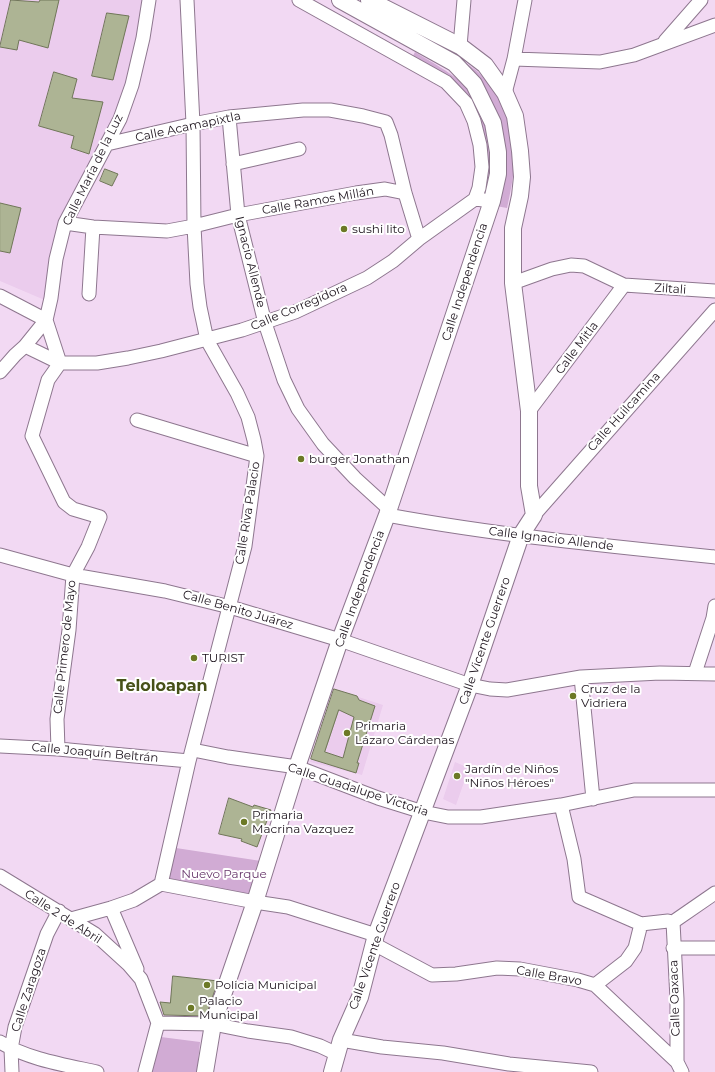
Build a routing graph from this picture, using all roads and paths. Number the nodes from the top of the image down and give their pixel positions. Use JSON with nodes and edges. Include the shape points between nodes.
{"nodes":[{"id":1,"x":149,"y":0,"type":"edge"},
{"id":2,"x":187,"y":0,"type":"edge"},
{"id":3,"x":299,"y":0,"type":"edge"},
{"id":4,"x":340,"y":0,"type":"edge"},
{"id":5,"x":369,"y":0,"type":"edge"},
{"id":6,"x":464,"y":0,"type":"edge"},
{"id":7,"x":525,"y":0,"type":"edge"},
{"id":8,"x":701,"y":0,"type":"edge"},
{"id":9,"x":715,"y":25,"type":"edge"},
{"id":10,"x":664,"y":43,"type":"junction"},
{"id":11,"x":460,"y":46,"type":"junction"},
{"id":12,"x":514,"y":59,"type":"junction"},
{"id":13,"x":505,"y":92,"type":"junction"},
{"id":14,"x":229,"y":116,"type":"junction"},
{"id":15,"x":193,"y":124,"type":"junction"},
{"id":16,"x":107,"y":144,"type":"junction"},
{"id":17,"x":299,"y":149,"type":"dead end"},
{"id":18,"x":233,"y":164,"type":"junction"},
{"id":19,"x":405,"y":193,"type":"junction"},
{"id":20,"x":475,"y":199,"type":"junction"},
{"id":21,"x":492,"y":201,"type":"junction"},
{"id":22,"x":238,"y":215,"type":"junction"},
{"id":23,"x":65,"y":223,"type":"junction"},
{"id":24,"x":194,"y":226,"type":"junction"},
{"id":25,"x":93,"y":227,"type":"junction"},
{"id":26,"x":419,"y":239,"type":"junction"},
{"id":27,"x":513,"y":283,"type":"junction"},
{"id":28,"x":624,"y":285,"type":"junction"},
{"id":29,"x":715,"y":291,"type":"edge"},
{"id":30,"x":89,"y":294,"type":"dead end"},
{"id":31,"x":0,"y":296,"type":"edge"},
{"id":32,"x":715,"y":310,"type":"edge"},
{"id":33,"x":46,"y":320,"type":"junction"},
{"id":34,"x":265,"y":323,"type":"junction"},
{"id":35,"x":711,"y":323,"type":"edge"},
{"id":36,"x":207,"y":340,"type":"junction"},
{"id":37,"x":25,"y":346,"type":"junction"},
{"id":38,"x":60,"y":362,"type":"junction"},
{"id":39,"x":0,"y":372,"type":"edge"},
{"id":40,"x":529,"y":412,"type":"junction"},
{"id":41,"x":137,"y":420,"type":"dead end"},
{"id":42,"x":257,"y":456,"type":"junction"},
{"id":43,"x":388,"y":512,"type":"junction"},
{"id":44,"x":534,"y":515,"type":"junction"},
{"id":45,"x":521,"y":535,"type":"junction"},
{"id":46,"x":0,"y":556,"type":"edge"},
{"id":47,"x":715,"y":557,"type":"edge"},
{"id":48,"x":72,"y":575,"type":"junction"},
{"id":49,"x":715,"y":606,"type":"edge"},
{"id":50,"x":230,"y":607,"type":"junction"},
{"id":51,"x":340,"y":640,"type":"junction"},
{"id":52,"x":695,"y":673,"type":"junction"},
{"id":53,"x":715,"y":674,"type":"edge"},
{"id":54,"x":580,"y":677,"type":"junction"},
{"id":55,"x":470,"y":685,"type":"junction"},
{"id":56,"x":0,"y":746,"type":"edge"},
{"id":57,"x":58,"y":749,"type":"junction"},
{"id":58,"x":191,"y":755,"type":"junction"},
{"id":59,"x":297,"y":767,"type":"junction"},
{"id":60,"x":715,"y":790,"type":"edge"},
{"id":61,"x":593,"y":799,"type":"junction"},
{"id":62,"x":562,"y":805,"type":"junction"},
{"id":63,"x":423,"y":812,"type":"junction"},
{"id":64,"x":0,"y":876,"type":"edge"},
{"id":65,"x":161,"y":884,"type":"junction"},
{"id":66,"x":715,"y":894,"type":"edge"},
{"id":67,"x":255,"y":902,"type":"junction"},
{"id":68,"x":111,"y":908,"type":"junction"},
{"id":69,"x":58,"y":911,"type":"junction"},
{"id":70,"x":71,"y":919,"type":"junction"},
{"id":71,"x":673,"y":922,"type":"junction"},
{"id":72,"x":640,"y":924,"type":"junction"},
{"id":73,"x":375,"y":940,"type":"junction"},
{"id":74,"x":674,"y":948,"type":"junction"},
{"id":75,"x":715,"y":948,"type":"edge"},
{"id":76,"x":141,"y":979,"type":"junction"},
{"id":77,"x":595,"y":985,"type":"junction"},
{"id":78,"x":158,"y":1023,"type":"junction"},
{"id":79,"x":213,"y":1024,"type":"junction"},
{"id":80,"x":0,"y":1042,"type":"edge"},
{"id":81,"x":339,"y":1047,"type":"junction"},
{"id":82,"x":11,"y":1049,"type":"junction"},
{"id":83,"x":679,"y":1067,"type":"edge"},
{"id":84,"x":12,"y":1072,"type":"edge"},
{"id":85,"x":97,"y":1072,"type":"edge"},
{"id":86,"x":145,"y":1072,"type":"edge"},
{"id":87,"x":205,"y":1072,"type":"edge"},
{"id":88,"x":332,"y":1072,"type":"edge"},
{"id":89,"x":591,"y":1072,"type":"edge"}],
"edges":[{"from":1,"to":16,"type":"street","name":"Calle María de la Luz","via":[[132,86],[120,119]]},
{"from":2,"to":15,"type":"street","name":"Calle Riva Palacio"},
{"from":3,"to":20,"type":"street","via":[[446,82],[466,103],[480,145],[482,167]]},
{"from":4,"to":21,"type":"main road","name":"Calle Independencia","via":[[454,63],[474,84],[493,123],[498,152],[498,174]]},
{"from":5,"to":11,"type":"main road"},
{"from":6,"to":11,"type":"street"},
{"from":7,"to":12,"type":"street"},
{"from":8,"to":10,"type":"street"},
{"from":9,"to":10,"type":"street"},
{"from":10,"to":12,"type":"street","via":[[634,55],[600,62]]},
{"from":11,"to":13,"type":"main road","via":[[485,65]]},
{"from":12,"to":13,"type":"street"},
{"from":13,"to":27,"type":"main road","via":[[514,116],[522,177],[513,228]]},
{"from":14,"to":15,"type":"street","name":"Calle Acamapixtla"},
{"from":14,"to":18,"type":"street","name":"Ignacio Allende"},
{"from":14,"to":19,"type":"street","name":"Calle Acamapixtla","via":[[330,110],[386,122]]},
{"from":15,"to":16,"type":"street","name":"Calle Acamapixtla"},
{"from":15,"to":24,"type":"street","name":"Calle Riva Palacio"},
{"from":16,"to":23,"type":"street","name":"Calle María de la Luz"},
{"from":17,"to":18,"type":"street"},
{"from":18,"to":22,"type":"street","name":"Ignacio Allende"},
{"from":19,"to":22,"type":"street","name":"Calle Ramos Millán","via":[[385,189]]},
{"from":19,"to":26,"type":"street","name":"Calle Acamapixtla"},
{"from":20,"to":21,"type":"street"},
{"from":20,"to":26,"type":"street","name":"Calle Corregidora"},
{"from":21,"to":43,"type":"main road","name":"Calle Independencia"},
{"from":22,"to":24,"type":"street","name":"Calle Ramos Millán"},
{"from":22,"to":34,"type":"street","name":"Ignacio Allende"},
{"from":23,"to":25,"type":"street","name":"Calle Ramos Millán"},
{"from":23,"to":33,"type":"street","name":"Calle María de la Luz"},
{"from":24,"to":25,"type":"street","name":"Calle Ramos Millán","via":[[167,231]]},
{"from":24,"to":36,"type":"street","name":"Calle Riva Palacio","via":[[197,284]]},
{"from":25,"to":30,"type":"street"},
{"from":26,"to":34,"type":"street","name":"Calle Corregidora","via":[[367,278],[295,312]]},
{"from":27,"to":28,"type":"street","via":[[571,265],[584,266]]},
{"from":27,"to":40,"type":"main road"},
{"from":28,"to":29,"type":"street","name":"Ziltali"},
{"from":28,"to":40,"type":"street","name":"Calle Mitla"},
{"from":31,"to":33,"type":"street"},
{"from":32,"to":35,"type":"street","name":"Calle Huilcamina"},
{"from":33,"to":37,"type":"street","name":"Calle María de la Luz"},
{"from":33,"to":38,"type":"street"},
{"from":34,"to":36,"type":"street","name":"Calle Corregidora"},
{"from":34,"to":43,"type":"street","name":"Ignacio Allende","via":[[284,380],[298,409],[323,444]]},
{"from":35,"to":44,"type":"street","name":"Calle Huilcamina"},
{"from":36,"to":38,"type":"street","name":"Calle Corregidora","via":[[97,363]]},
{"from":36,"to":42,"type":"street","name":"Calle Riva Palacio","via":[[248,417]]},
{"from":37,"to":38,"type":"street"},
{"from":37,"to":39,"type":"street","name":"Calle María de la Luz"},
{"from":38,"to":48,"type":"street","name":"Calle Primero de Mayo","via":[[48,380],[32,436],[64,502],[73,509],[100,517],[88,547]]},
{"from":40,"to":44,"type":"main road","via":[[529,486]]},
{"from":41,"to":42,"type":"street"},
{"from":42,"to":50,"type":"street","name":"Calle Riva Palacio","via":[[245,546]]},
{"from":43,"to":45,"type":"street","name":"Calle Ignacio Allende","via":[[432,523]]},
{"from":43,"to":51,"type":"main road","name":"Calle Independencia"},
{"from":44,"to":45,"type":"main road","name":"Calle Vicente Guerrero"},
{"from":45,"to":47,"type":"street","name":"Calle Ignacio Allende"},
{"from":45,"to":55,"type":"main road","name":"Calle Vicente Guerrero"},
{"from":46,"to":48,"type":"street","name":"Calle Benito Juárez"},
{"from":48,"to":50,"type":"street","name":"Calle Benito Juárez","via":[[165,590]]},
{"from":48,"to":57,"type":"street","name":"Calle Primero de Mayo","via":[[69,630],[57,719]]},
{"from":49,"to":52,"type":"street"},
{"from":50,"to":51,"type":"street","name":"Calle Benito Juárez"},
{"from":50,"to":58,"type":"street","name":"Calle Riva Palacio"},
{"from":51,"to":55,"type":"street","name":"Calle Benito Juárez"},
{"from":51,"to":59,"type":"main road","name":"Calle Independencia"},
{"from":52,"to":53,"type":"street","name":"Calle Benito Juárez"},
{"from":52,"to":54,"type":"street","name":"Calle Benito Juárez"},
{"from":54,"to":55,"type":"street","name":"Calle Benito Juárez","via":[[507,690]]},
{"from":54,"to":61,"type":"street"},
{"from":55,"to":63,"type":"main road","name":"Calle Vicente Guerrero"},
{"from":56,"to":57,"type":"street","name":"Calle Joaquín Beltrán"},
{"from":57,"to":58,"type":"street","name":"Calle Joaquín Beltrán"},
{"from":58,"to":59,"type":"street","name":"Calle Guadalupe Victoria","via":[[228,757]]},
{"from":58,"to":65,"type":"street","name":"Calle Riva Palacio"},
{"from":59,"to":63,"type":"street","name":"Calle Guadalupe Victoria"},
{"from":59,"to":67,"type":"main road","name":"Calle Independencia"},
{"from":60,"to":61,"type":"street","name":"Calle Guadalupe Victoria","via":[[634,790]]},
{"from":61,"to":62,"type":"street","name":"Calle Guadalupe Victoria"},
{"from":62,"to":63,"type":"street","name":"Calle Guadalupe Victoria","via":[[481,817]]},
{"from":62,"to":72,"type":"street","via":[[579,897]]},
{"from":63,"to":73,"type":"main road","name":"Calle Vicente Guerrero"},
{"from":64,"to":69,"type":"street","name":"Calle 2 de Abril"},
{"from":65,"to":67,"type":"street","name":"Calle Bravo"},
{"from":65,"to":68,"type":"street"},
{"from":66,"to":71,"type":"street"},
{"from":67,"to":73,"type":"street","name":"Calle Bravo","via":[[288,906]]},
{"from":67,"to":79,"type":"main road","name":"Calle Independencia"},
{"from":68,"to":70,"type":"street"},
{"from":68,"to":76,"type":"street"},
{"from":69,"to":70,"type":"street","name":"Calle 2 de Abril"},
{"from":69,"to":82,"type":"street","name":"Calle Zaragoza","via":[[47,934],[15,1027]]},
{"from":70,"to":76,"type":"street","name":"Calle 2 de Abril","via":[[95,934]]},
{"from":71,"to":72,"type":"street"},
{"from":71,"to":74,"type":"street","name":"Calle Oaxaca"},
{"from":72,"to":77,"type":"street","via":[[635,948],[626,961]]},
{"from":73,"to":77,"type":"street","name":"Calle Bravo","via":[[432,975],[497,968],[520,969]]},
{"from":73,"to":81,"type":"main road","name":"Calle Vicente Guerrero","via":[[360,997]]},
{"from":74,"to":75,"type":"street"},
{"from":74,"to":83,"type":"street","name":"Calle Oaxaca"},
{"from":76,"to":78,"type":"street","name":"Calle 2 de Abril"},
{"from":77,"to":83,"type":"street","name":"Calle Bravo"},
{"from":78,"to":79,"type":"street"},
{"from":78,"to":86,"type":"street"},
{"from":79,"to":81,"type":"street","via":[[291,1037],[320,1046]]},
{"from":79,"to":87,"type":"main road","name":"Calle Independencia"},
{"from":80,"to":82,"type":"street"},
{"from":81,"to":88,"type":"main road","name":"Calle Vicente Guerrero"},
{"from":81,"to":89,"type":"street","via":[[382,1047],[443,1053],[509,1064]]},
{"from":82,"to":84,"type":"street","name":"Calle Zaragoza"},
{"from":82,"to":85,"type":"street"}]}
